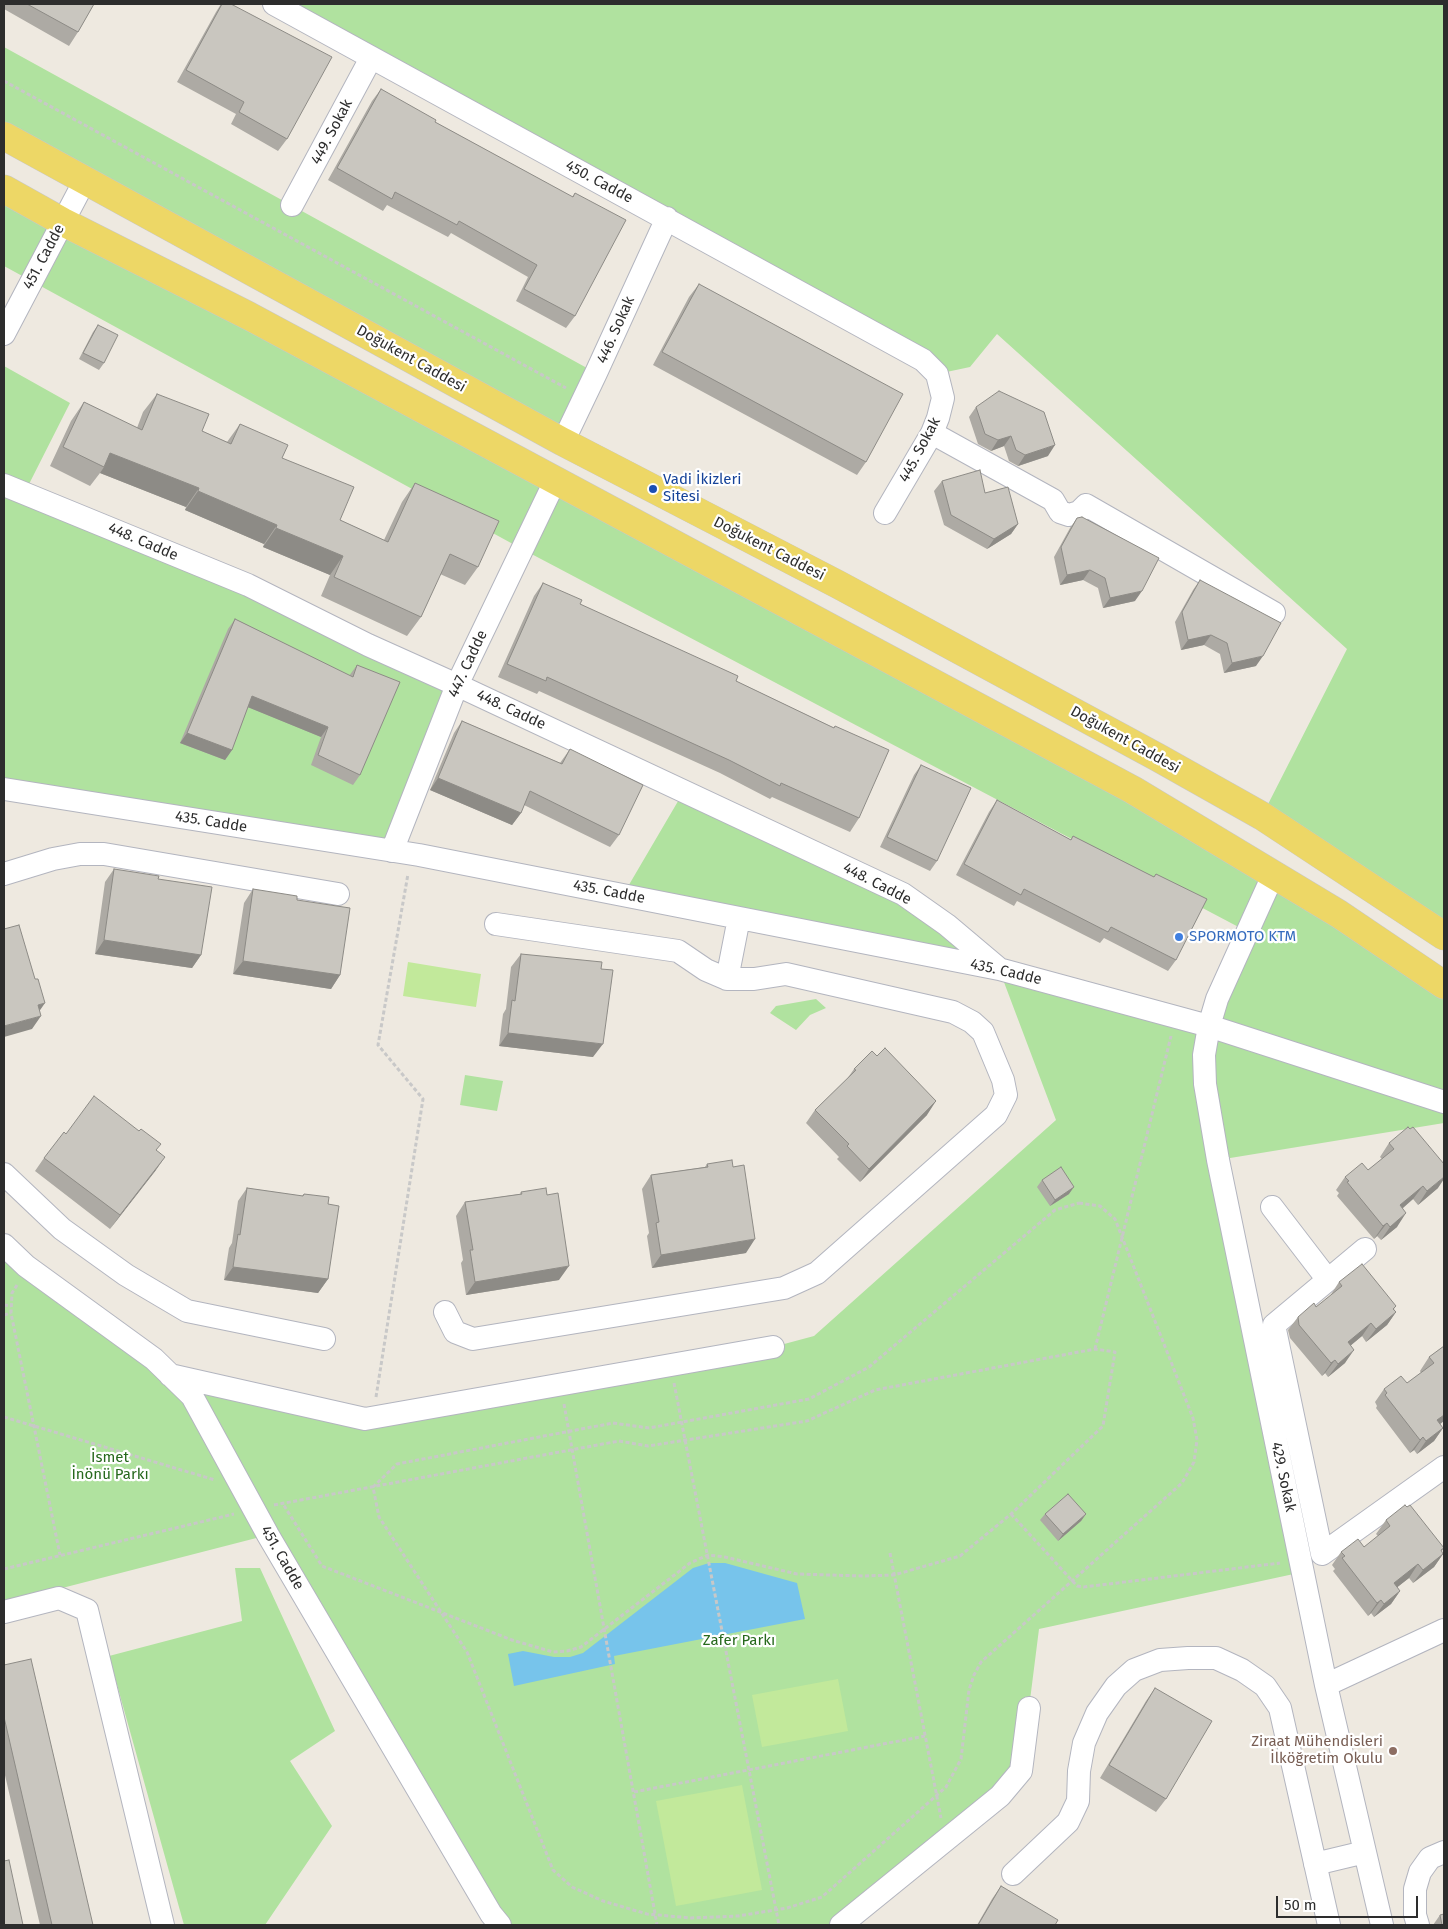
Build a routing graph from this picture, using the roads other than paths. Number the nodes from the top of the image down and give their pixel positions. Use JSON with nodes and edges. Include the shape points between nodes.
{"nodes":[{"id":1,"x":274,"y":4,"type":"edge"},
{"id":2,"x":371,"y":58,"type":"junction"},
{"id":3,"x":4,"y":136,"type":"edge"},
{"id":4,"x":84,"y":180,"type":"junction"},
{"id":5,"x":4,"y":189,"type":"edge"},
{"id":6,"x":292,"y":206,"type":"dead end"},
{"id":7,"x":666,"y":218,"type":"junction"},
{"id":8,"x":63,"y":222,"type":"junction"},
{"id":9,"x":4,"y":334,"type":"edge"},
{"id":10,"x":923,"y":360,"type":"joint"},
{"id":11,"x":932,"y":433,"type":"junction"},
{"id":12,"x":563,"y":442,"type":"junction"},
{"id":13,"x":555,"y":481,"type":"junction"},
{"id":14,"x":4,"y":485,"type":"edge"},
{"id":15,"x":885,"y":513,"type":"dead end"},
{"id":16,"x":1274,"y":613,"type":"dead end"},
{"id":17,"x":458,"y":685,"type":"junction"},
{"id":18,"x":4,"y":789,"type":"edge"},
{"id":19,"x":401,"y":852,"type":"junction"},
{"id":20,"x":1274,"y":873,"type":"junction"},
{"id":21,"x":4,"y":874,"type":"edge"},
{"id":22,"x":338,"y":894,"type":"dead end"},
{"id":23,"x":739,"y":918,"type":"junction"},
{"id":24,"x":496,"y":924,"type":"dead end"},
{"id":25,"x":1444,"y":936,"type":"edge"},
{"id":26,"x":999,"y":969,"type":"junction"},
{"id":27,"x":727,"y":979,"type":"junction"},
{"id":28,"x":1444,"y":985,"type":"edge"},
{"id":29,"x":1208,"y":1026,"type":"junction"},
{"id":30,"x":1444,"y":1102,"type":"edge"},
{"id":31,"x":4,"y":1174,"type":"edge"},
{"id":32,"x":1272,"y":1207,"type":"dead end"},
{"id":33,"x":4,"y":1245,"type":"edge"},
{"id":34,"x":1365,"y":1249,"type":"dead end"},
{"id":35,"x":1328,"y":1280,"type":"junction"},
{"id":36,"x":445,"y":1312,"type":"dead end"},
{"id":37,"x":324,"y":1339,"type":"dead end"},
{"id":38,"x":773,"y":1347,"type":"dead end"},
{"id":39,"x":170,"y":1375,"type":"junction"},
{"id":40,"x":1298,"y":1436,"type":"junction"},
{"id":41,"x":1276,"y":1440,"type":"junction"},
{"id":42,"x":1440,"y":1478,"type":"edge"},
{"id":43,"x":4,"y":1612,"type":"edge"},
{"id":44,"x":1444,"y":1630,"type":"edge"},
{"id":45,"x":1326,"y":1685,"type":"junction"},
{"id":46,"x":1029,"y":1708,"type":"dead end"},
{"id":47,"x":1365,"y":1852,"type":"junction"},
{"id":48,"x":1444,"y":1852,"type":"edge"},
{"id":49,"x":1315,"y":1864,"type":"junction"},
{"id":50,"x":1013,"y":1874,"type":"dead end"},
{"id":51,"x":163,"y":1925,"type":"edge"},
{"id":52,"x":500,"y":1925,"type":"edge"},
{"id":53,"x":841,"y":1925,"type":"edge"},
{"id":54,"x":1329,"y":1925,"type":"edge"},
{"id":55,"x":1382,"y":1925,"type":"edge"},
{"id":56,"x":1418,"y":1925,"type":"edge"}],
"edges":[{"from":1,"to":2,"type":"street","name":"450. Cadde"},
{"from":2,"to":6,"type":"street","name":"449. Sokak"},
{"from":2,"to":7,"type":"street","name":"450. Cadde"},
{"from":3,"to":4,"type":"main road","name":"Doğukent Caddesi"},
{"from":4,"to":8,"type":"street","name":"451. Cadde"},
{"from":4,"to":12,"type":"main road","name":"Doğukent Caddesi"},
{"from":5,"to":8,"type":"main road"},
{"from":7,"to":10,"type":"street","name":"450. Cadde"},
{"from":7,"to":12,"type":"street","name":"446. Sokak"},
{"from":8,"to":9,"type":"street","name":"451. Cadde"},
{"from":8,"to":13,"type":"main road","via":[[248,316]]},
{"from":10,"to":11,"type":"street","name":"445. Sokak","via":[[937,374],[943,398]]},
{"from":11,"to":15,"type":"street","name":"445. Sokak"},
{"from":11,"to":16,"type":"street","via":[[1053,500],[1060,512],[1069,515],[1086,505]]},
{"from":12,"to":25,"type":"main road","name":"Doğukent Caddesi","via":[[865,599],[1254,811]]},
{"from":13,"to":17,"type":"street","name":"447. Cadde"},
{"from":13,"to":20,"type":"main road","via":[[1133,790]]},
{"from":14,"to":17,"type":"street","name":"448. Cadde","via":[[248,585],[368,645]]},
{"from":17,"to":19,"type":"street","name":"447. Cadde"},
{"from":17,"to":26,"type":"street","name":"448. Cadde","via":[[902,894],[947,925]]},
{"from":18,"to":19,"type":"street","name":"435. Cadde"},
{"from":19,"to":23,"type":"street","name":"435. Cadde"},
{"from":20,"to":28,"type":"main road"},
{"from":20,"to":29,"type":"street","name":"429. Sokak","via":[[1224,981]]},
{"from":21,"to":22,"type":"street","via":[[53,859],[104,854]]},
{"from":23,"to":26,"type":"street","name":"435. Cadde"},
{"from":23,"to":27,"type":"street"},
{"from":24,"to":27,"type":"street","via":[[678,951],[706,970]]},
{"from":26,"to":29,"type":"street","name":"435. Cadde"},
{"from":27,"to":36,"type":"street","via":[[786,974],[953,1012],[983,1032],[1003,1080],[1006,1096],[996,1115],[816,1273],[784,1288],[473,1339],[455,1332]]},
{"from":29,"to":30,"type":"street","name":"435. Cadde"},
{"from":29,"to":41,"type":"street","name":"429. Sokak","via":[[1204,1070],[1209,1114]]},
{"from":31,"to":37,"type":"street","via":[[62,1229],[126,1275],[188,1312]]},
{"from":32,"to":35,"type":"street"},
{"from":33,"to":39,"type":"street","name":"451. Cadde","via":[[26,1266],[154,1359]]},
{"from":34,"to":35,"type":"street"},
{"from":35,"to":40,"type":"street","via":[[1274,1326]]},
{"from":38,"to":39,"type":"street","via":[[365,1419]]},
{"from":39,"to":52,"type":"street","name":"451. Cadde","via":[[192,1396],[254,1509]]},
{"from":40,"to":41,"type":"street"},
{"from":40,"to":42,"type":"street","via":[[1322,1554]]},
{"from":41,"to":45,"type":"street","name":"429. Sokak"},
{"from":43,"to":51,"type":"street","via":[[59,1598],[87,1610]]},
{"from":44,"to":45,"type":"street"},
{"from":45,"to":47,"type":"street","name":"429. Sokak"},
{"from":46,"to":53,"type":"street","via":[[1020,1771],[1000,1796]]},
{"from":47,"to":49,"type":"street"},
{"from":47,"to":55,"type":"street","name":"429. Sokak"},
{"from":48,"to":56,"type":"street","via":[[1430,1858],[1420,1872],[1415,1889]]},
{"from":49,"to":50,"type":"street","via":[[1280,1708],[1265,1686],[1242,1670],[1216,1658],[1188,1658],[1160,1660],[1134,1670],[1116,1686],[1097,1713],[1084,1743],[1078,1801],[1068,1822]]},
{"from":49,"to":54,"type":"street"}]}
